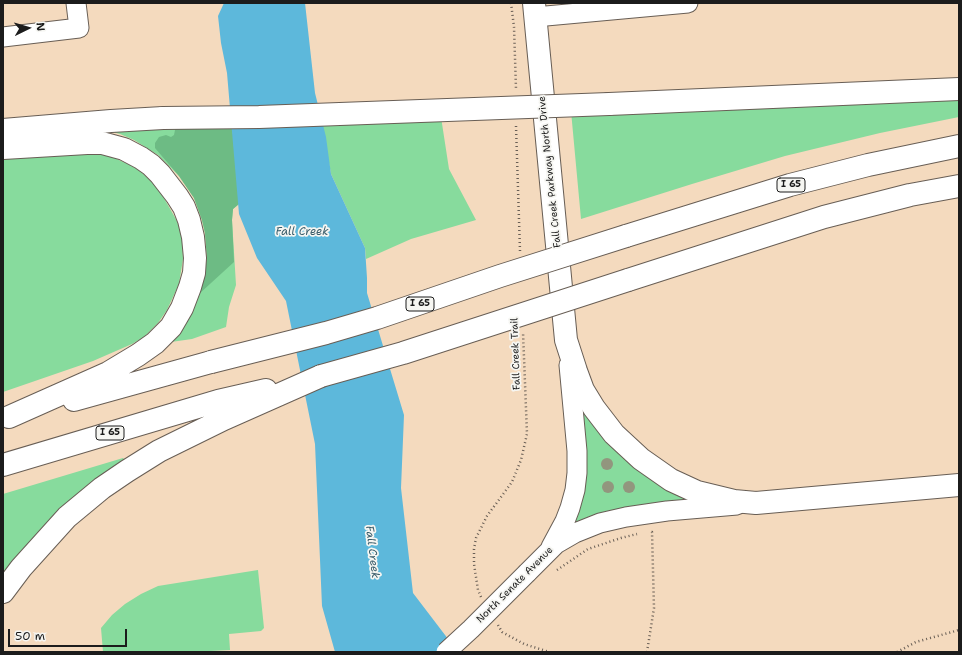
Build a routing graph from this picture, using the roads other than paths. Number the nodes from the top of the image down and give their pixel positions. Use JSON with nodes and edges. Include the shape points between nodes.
{"nodes":[{"id":1,"x":76,"y":3,"type":"edge"},
{"id":2,"x":688,"y":3,"type":"edge"},
{"id":3,"x":534,"y":10,"type":"edge"},
{"id":4,"x":3,"y":37,"type":"edge"},
{"id":5,"x":959,"y":89,"type":"edge"},
{"id":6,"x":3,"y":130,"type":"edge"},
{"id":7,"x":959,"y":146,"type":"edge"},
{"id":8,"x":3,"y":148,"type":"edge"},
{"id":9,"x":959,"y":186,"type":"edge"},
{"id":10,"x":566,"y":340,"type":"junction"},
{"id":11,"x":221,"y":410,"type":"junction"},
{"id":12,"x":6,"y":418,"type":"edge"},
{"id":13,"x":3,"y":465,"type":"edge"},
{"id":14,"x":959,"y":485,"type":"edge"},
{"id":15,"x":756,"y":503,"type":"junction"},
{"id":16,"x":542,"y":558,"type":"junction"},
{"id":17,"x":3,"y":592,"type":"edge"},
{"id":18,"x":446,"y":652,"type":"edge"}],
"edges":[{"from":1,"to":4,"type":"street","via":[[79,28]]},
{"from":2,"to":3,"type":"street"},
{"from":3,"to":10,"type":"main road","name":"Fall Creek Parkway North Drive"},
{"from":5,"to":6,"type":"main road","bridge":true,"via":[[259,117],[163,118]]},
{"from":7,"to":12,"type":"main road","number":"I 65","bridge":true,"via":[[790,185],[500,276],[377,318]]},
{"from":8,"to":12,"type":"main road","via":[[102,143],[124,149],[141,158],[160,174],[184,207],[193,237],[195,258],[194,273],[182,308],[171,327],[155,343],[108,373]]},
{"from":9,"to":11,"type":"main road","bridge":true,"via":[[910,195],[824,217]]},
{"from":10,"to":15,"type":"main road","name":"Fall Creek Parkway North Drive","via":[[588,398],[614,434],[641,459],[671,480],[697,492],[734,501]]},
{"from":10,"to":16,"type":"street","via":[[577,451],[576,479],[565,521]]},
{"from":11,"to":13,"type":"main road","number":"I 65"},
{"from":11,"to":17,"type":"main road","via":[[127,471],[67,516]]},
{"from":14,"to":15,"type":"main road","name":"Fall Creek Parkway North Drive"},
{"from":15,"to":16,"type":"street","name":"North Senate Avenue","via":[[667,511],[600,523],[569,536],[556,544]]},
{"from":16,"to":18,"type":"street","name":"North Senate Avenue","bridge":true}]}
